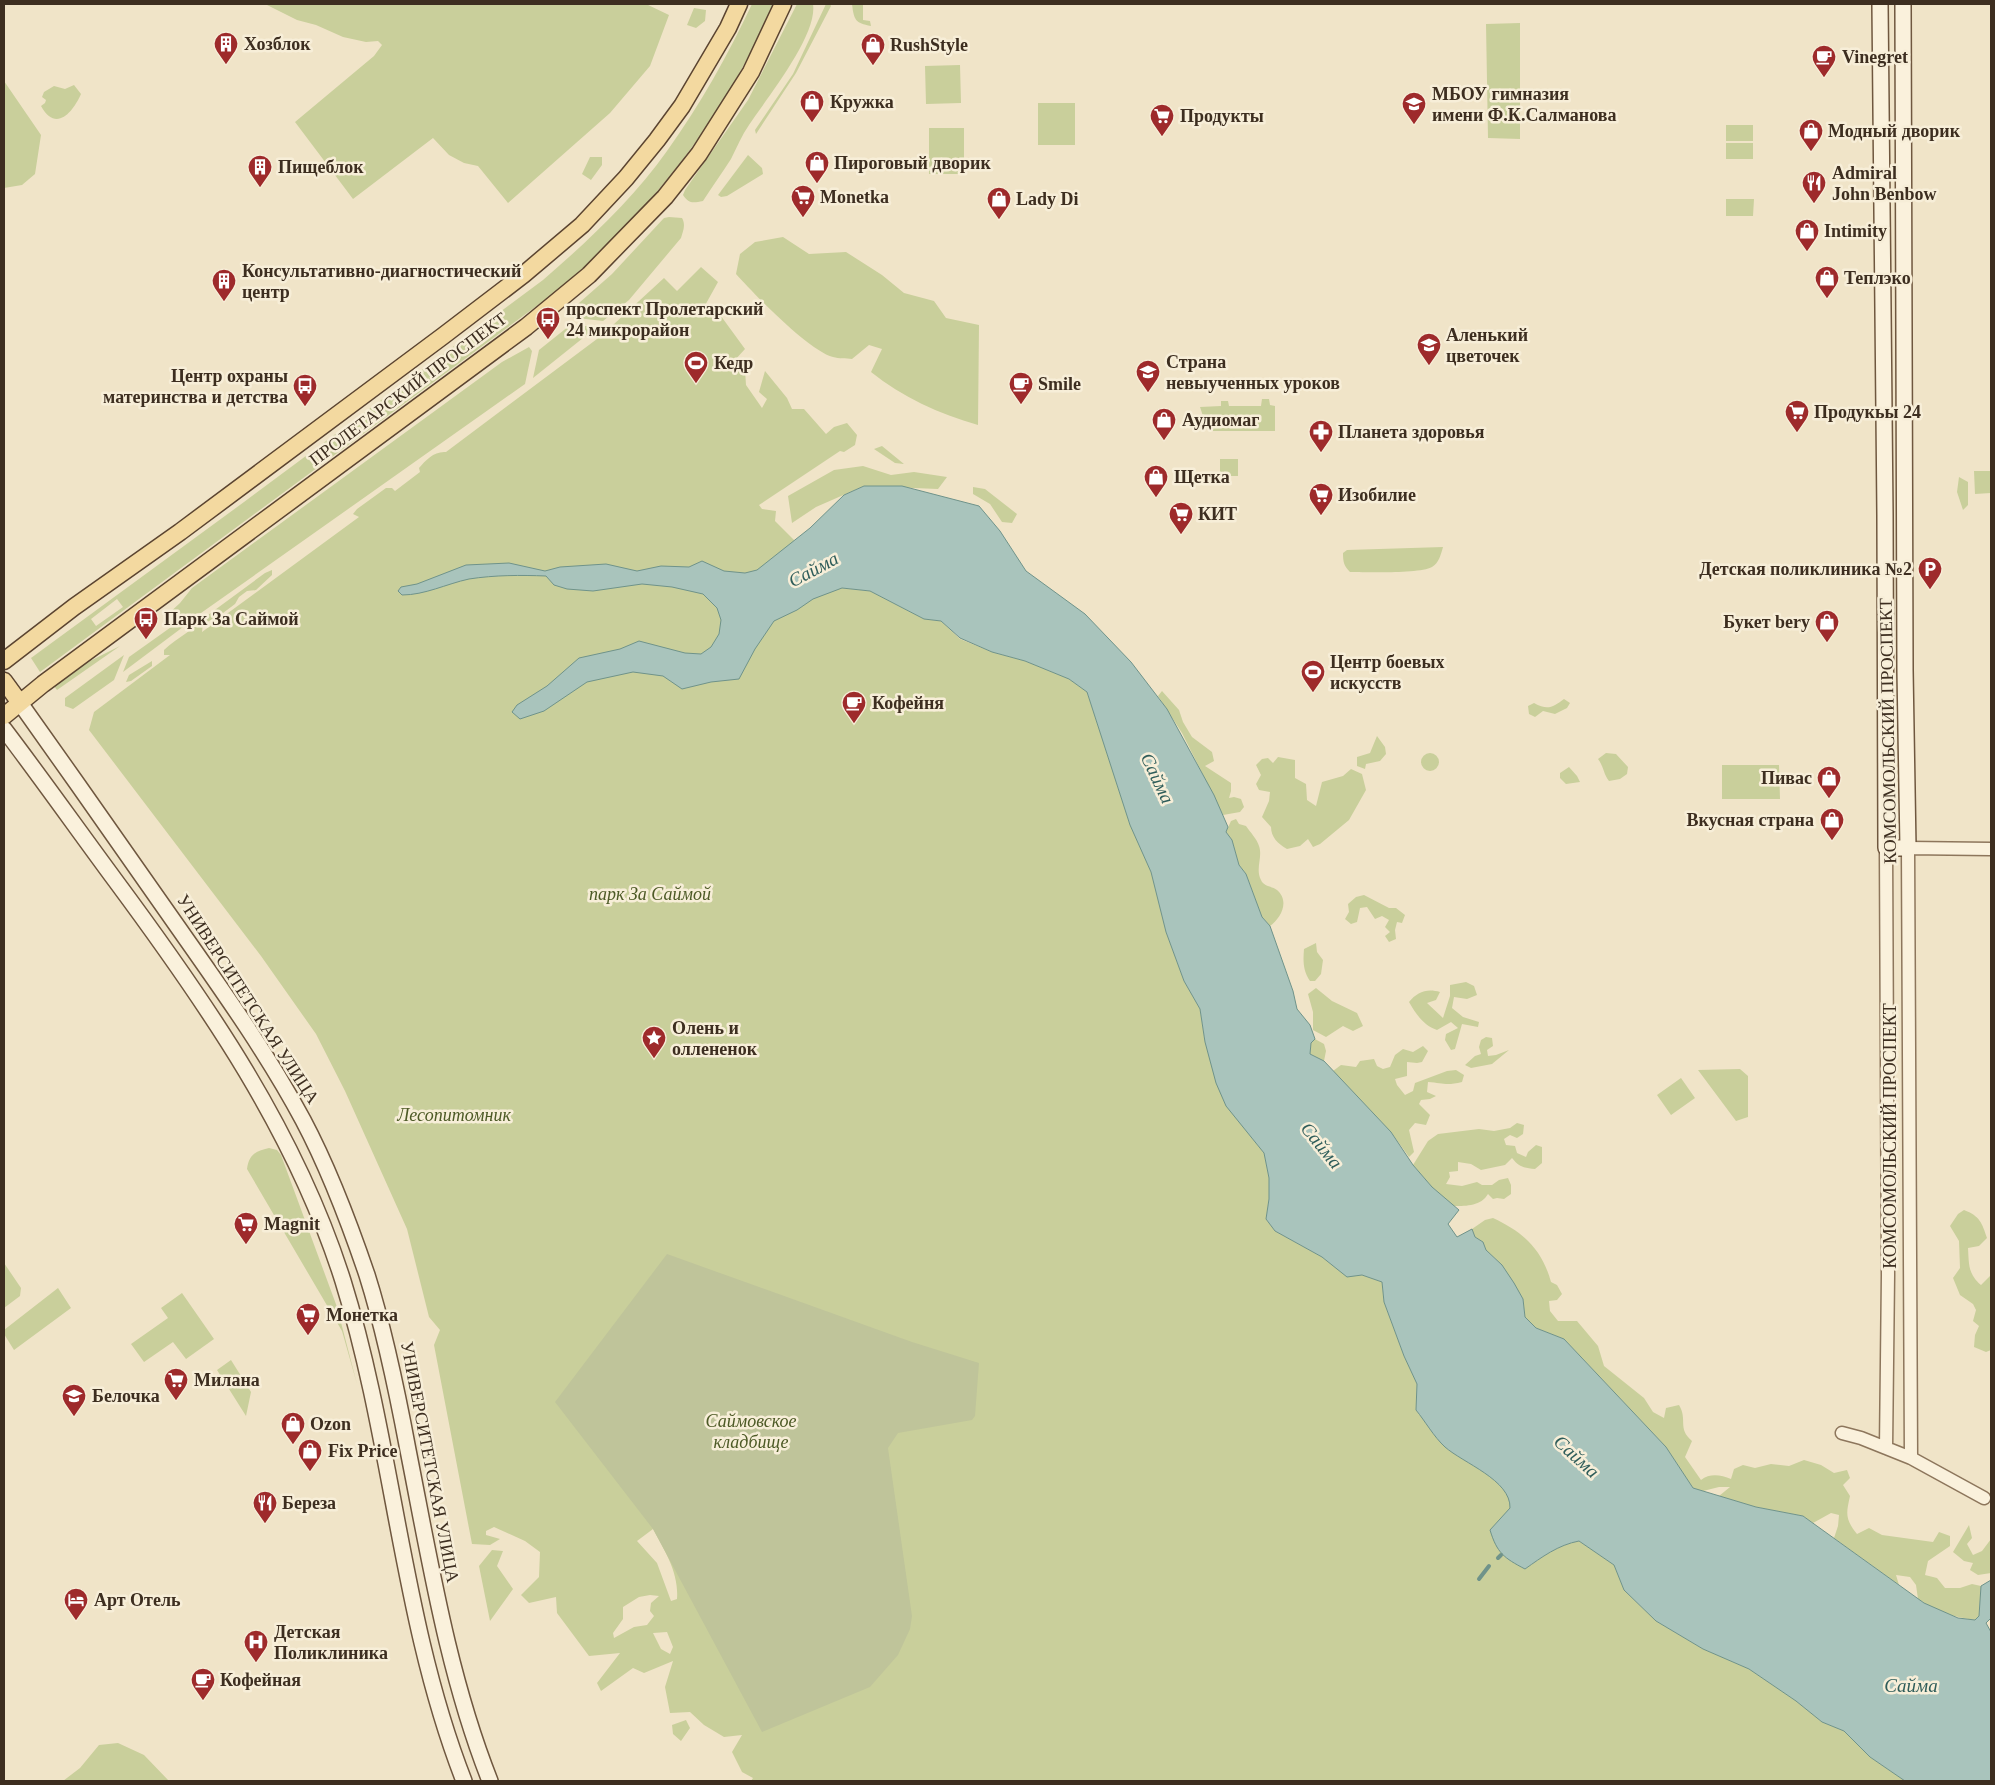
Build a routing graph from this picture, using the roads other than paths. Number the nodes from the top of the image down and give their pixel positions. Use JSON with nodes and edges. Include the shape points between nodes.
{"nodes":[{"id":1,"x":739,"y":4,"type":"edge"},
{"id":2,"x":783,"y":4,"type":"edge"},
{"id":3,"x":1880,"y":4,"type":"edge"},
{"id":4,"x":1903,"y":4,"type":"edge"},
{"id":5,"x":1883,"y":357,"type":"junction"},
{"id":6,"x":1904,"y":357,"type":"junction"},
{"id":7,"x":4,"y":662,"type":"edge"},
{"id":8,"x":4,"y":681,"type":"edge"},
{"id":9,"x":20,"y":703,"type":"junction"},
{"id":10,"x":4,"y":716,"type":"edge"},
{"id":11,"x":4,"y":729,"type":"edge"},
{"id":12,"x":1886,"y":848,"type":"junction"},
{"id":13,"x":1908,"y":848,"type":"junction"},
{"id":14,"x":1991,"y":849,"type":"edge"},
{"id":15,"x":1842,"y":1433,"type":"dead end"},
{"id":16,"x":1886,"y":1448,"type":"junction"},
{"id":17,"x":1911,"y":1458,"type":"junction"},
{"id":18,"x":1984,"y":1498,"type":"dead end"},
{"id":19,"x":464,"y":1781,"type":"edge"},
{"id":20,"x":490,"y":1781,"type":"edge"}],
"edges":[{"from":1,"to":7,"type":"main road","name":"ПРОЛЕТАРСКИЙ ПРОСПЕКТ","via":[[682,106],[626,178],[582,225],[443,336]]},
{"from":2,"to":9,"type":"main road","name":"ПРОЛЕТАРСКИЙ ПРОСПЕКТ","via":[[751,72],[699,154],[665,197],[589,275],[526,327]]},
{"from":3,"to":5,"type":"main road","name":"КОМСОМОЛЬСКИЙ ПРОСПЕКТ"},
{"from":4,"to":6,"type":"main road","name":"КОМСОМОЛЬСКИЙ ПРОСПЕКТ"},
{"from":5,"to":6,"type":"main road"},
{"from":5,"to":12,"type":"main road","name":"КОМСОМОЛЬСКИЙ ПРОСПЕКТ"},
{"from":6,"to":13,"type":"main road","name":"КОМСОМОЛЬСКИЙ ПРОСПЕКТ"},
{"from":8,"to":9,"type":"main road","name":"УНИВЕРСИТЕТСКАЯ УЛИЦА"},
{"from":9,"to":10,"type":"main road","name":"ПРОЛЕТАРСКИЙ ПРОСПЕКТ"},
{"from":9,"to":20,"type":"main road","name":"УНИВЕРСИТЕТСКАЯ УЛИЦА","via":[[216,982],[276,1074],[323,1161],[352,1231],[385,1339],[446,1636],[471,1730]]},
{"from":11,"to":19,"type":"main road","via":[[198,995],[283,1134],[316,1204],[343,1281],[371,1393],[424,1655]]},
{"from":12,"to":13,"type":"main road"},
{"from":12,"to":16,"type":"street","name":"КОМСОМОЛЬСКИЙ ПРОСПЕКТ"},
{"from":13,"to":14,"type":"street"},
{"from":13,"to":17,"type":"street","name":"КОМСОМОЛЬСКИЙ ПРОСПЕКТ"},
{"from":15,"to":16,"type":"street"},
{"from":16,"to":17,"type":"street"},
{"from":17,"to":18,"type":"street"}]}
